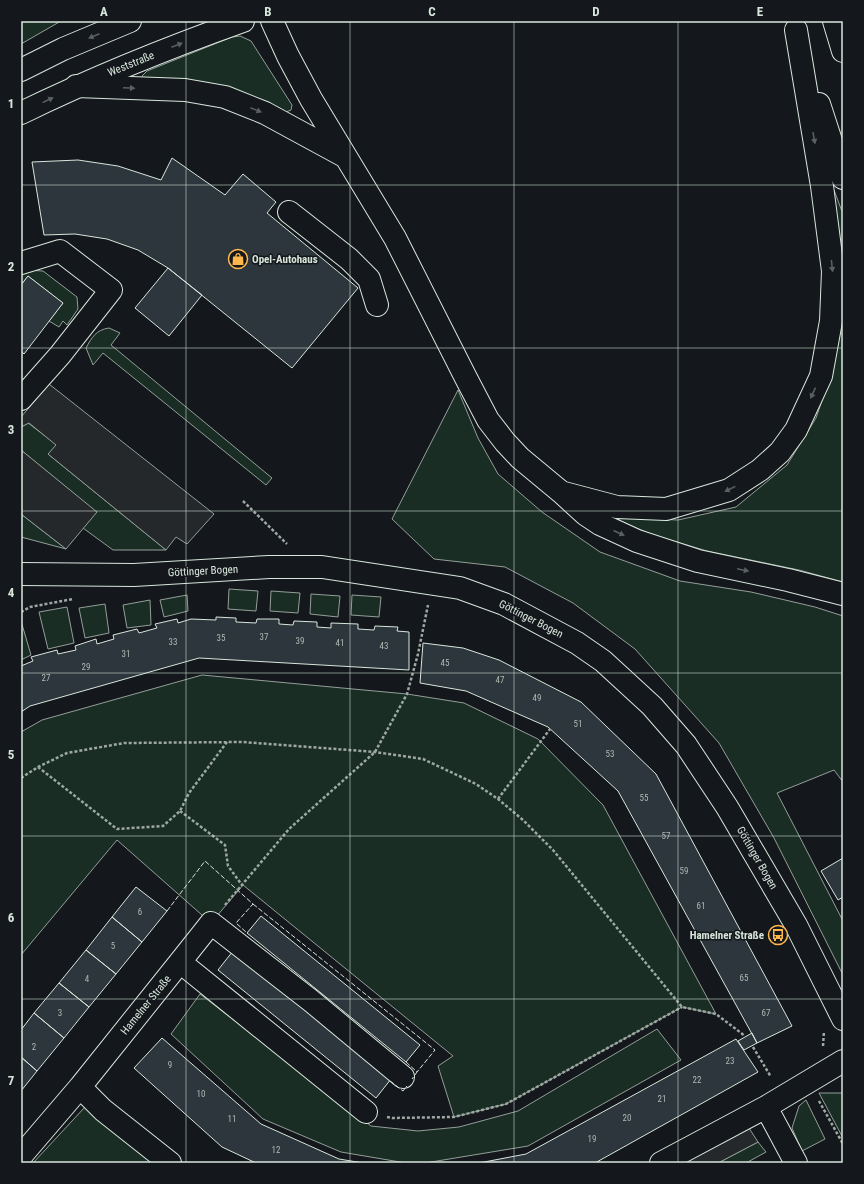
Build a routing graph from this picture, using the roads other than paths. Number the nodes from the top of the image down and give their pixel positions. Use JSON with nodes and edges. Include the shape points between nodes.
{"nodes":[{"id":1,"x":130,"y":21,"type":"edge"},
{"id":2,"x":243,"y":21,"type":"edge"},
{"id":3,"x":272,"y":21,"type":"edge"},
{"id":4,"x":834,"y":21,"type":"edge"},
{"id":5,"x":794,"y":26,"type":"edge"},
{"id":6,"x":843,"y":51,"type":"edge"},
{"id":7,"x":21,"y":70,"type":"edge"},
{"id":8,"x":76,"y":86,"type":"junction"},
{"id":9,"x":21,"y":113,"type":"edge"},
{"id":10,"x":347,"y":158,"type":"junction"},
{"id":11,"x":843,"y":178,"type":"edge"},
{"id":12,"x":289,"y":212,"type":"dead end"},
{"id":13,"x":21,"y":263,"type":"edge"},
{"id":14,"x":377,"y":305,"type":"dead end"},
{"id":15,"x":21,"y":399,"type":"edge"},
{"id":16,"x":561,"y":492,"type":"junction"},
{"id":17,"x":21,"y":574,"type":"edge"},
{"id":18,"x":843,"y":594,"type":"edge"},
{"id":19,"x":180,"y":962,"type":"junction"},
{"id":20,"x":833,"y":1022,"type":"edge"},
{"id":21,"x":843,"y":1061,"type":"edge"},
{"id":22,"x":403,"y":1077,"type":"dead end"},
{"id":23,"x":80,"y":1087,"type":"junction"},
{"id":24,"x":775,"y":1102,"type":"junction"},
{"id":25,"x":366,"y":1112,"type":"road end"},
{"id":26,"x":21,"y":1156,"type":"edge"},
{"id":27,"x":170,"y":1163,"type":"edge"},
{"id":28,"x":661,"y":1163,"type":"edge"},
{"id":29,"x":796,"y":1163,"type":"edge"}],
"edges":[{"from":1,"to":7,"type":"main road","one_way":true},
{"from":8,"to":2,"type":"main road","name":"Weststraße","one_way":true},
{"from":3,"to":10,"type":"main road","via":[[311,99]]},
{"from":4,"to":6,"type":"main road"},
{"from":5,"to":11,"type":"main road"},
{"from":5,"to":16,"type":"main road","one_way":true,"via":[[822,186],[833,271],[831,321],[821,376],[796,430],[780,452],[760,470],[729,490],[666,508],[617,507]]},
{"from":9,"to":8,"type":"main road","name":"Weststraße","one_way":true},
{"from":8,"to":10,"type":"main road","one_way":true,"via":[[185,90],[225,98],[265,114]]},
{"from":10,"to":16,"type":"main road","via":[[395,238],[488,420],[520,458]]},
{"from":12,"to":14,"type":"main road","via":[[349,259],[369,279]]},
{"from":13,"to":15,"type":"main road","via":[[60,251],[111,290],[60,356]]},
{"from":16,"to":18,"type":"main road","one_way":true,"via":[[600,524],[637,541],[698,561]]},
{"from":17,"to":20,"type":"main road","name":"Göttinger Bogen","via":[[134,575],[269,567],[322,567],[460,588],[504,604],[577,643],[603,661],[652,706],[686,746],[728,807],[796,925]]},
{"from":19,"to":22,"type":"main road","name":"Hamelner Straße","via":[[211,923]]},
{"from":19,"to":23,"type":"main road","name":"Hamelner Straße"},
{"from":19,"to":25,"type":"main road"},
{"from":21,"to":24,"type":"main road"},
{"from":23,"to":26,"type":"main road","name":"Hamelner Straße"},
{"from":23,"to":27,"type":"main road","via":[[103,1110]]},
{"from":24,"to":28,"type":"main road"},
{"from":24,"to":29,"type":"main road"}]}
